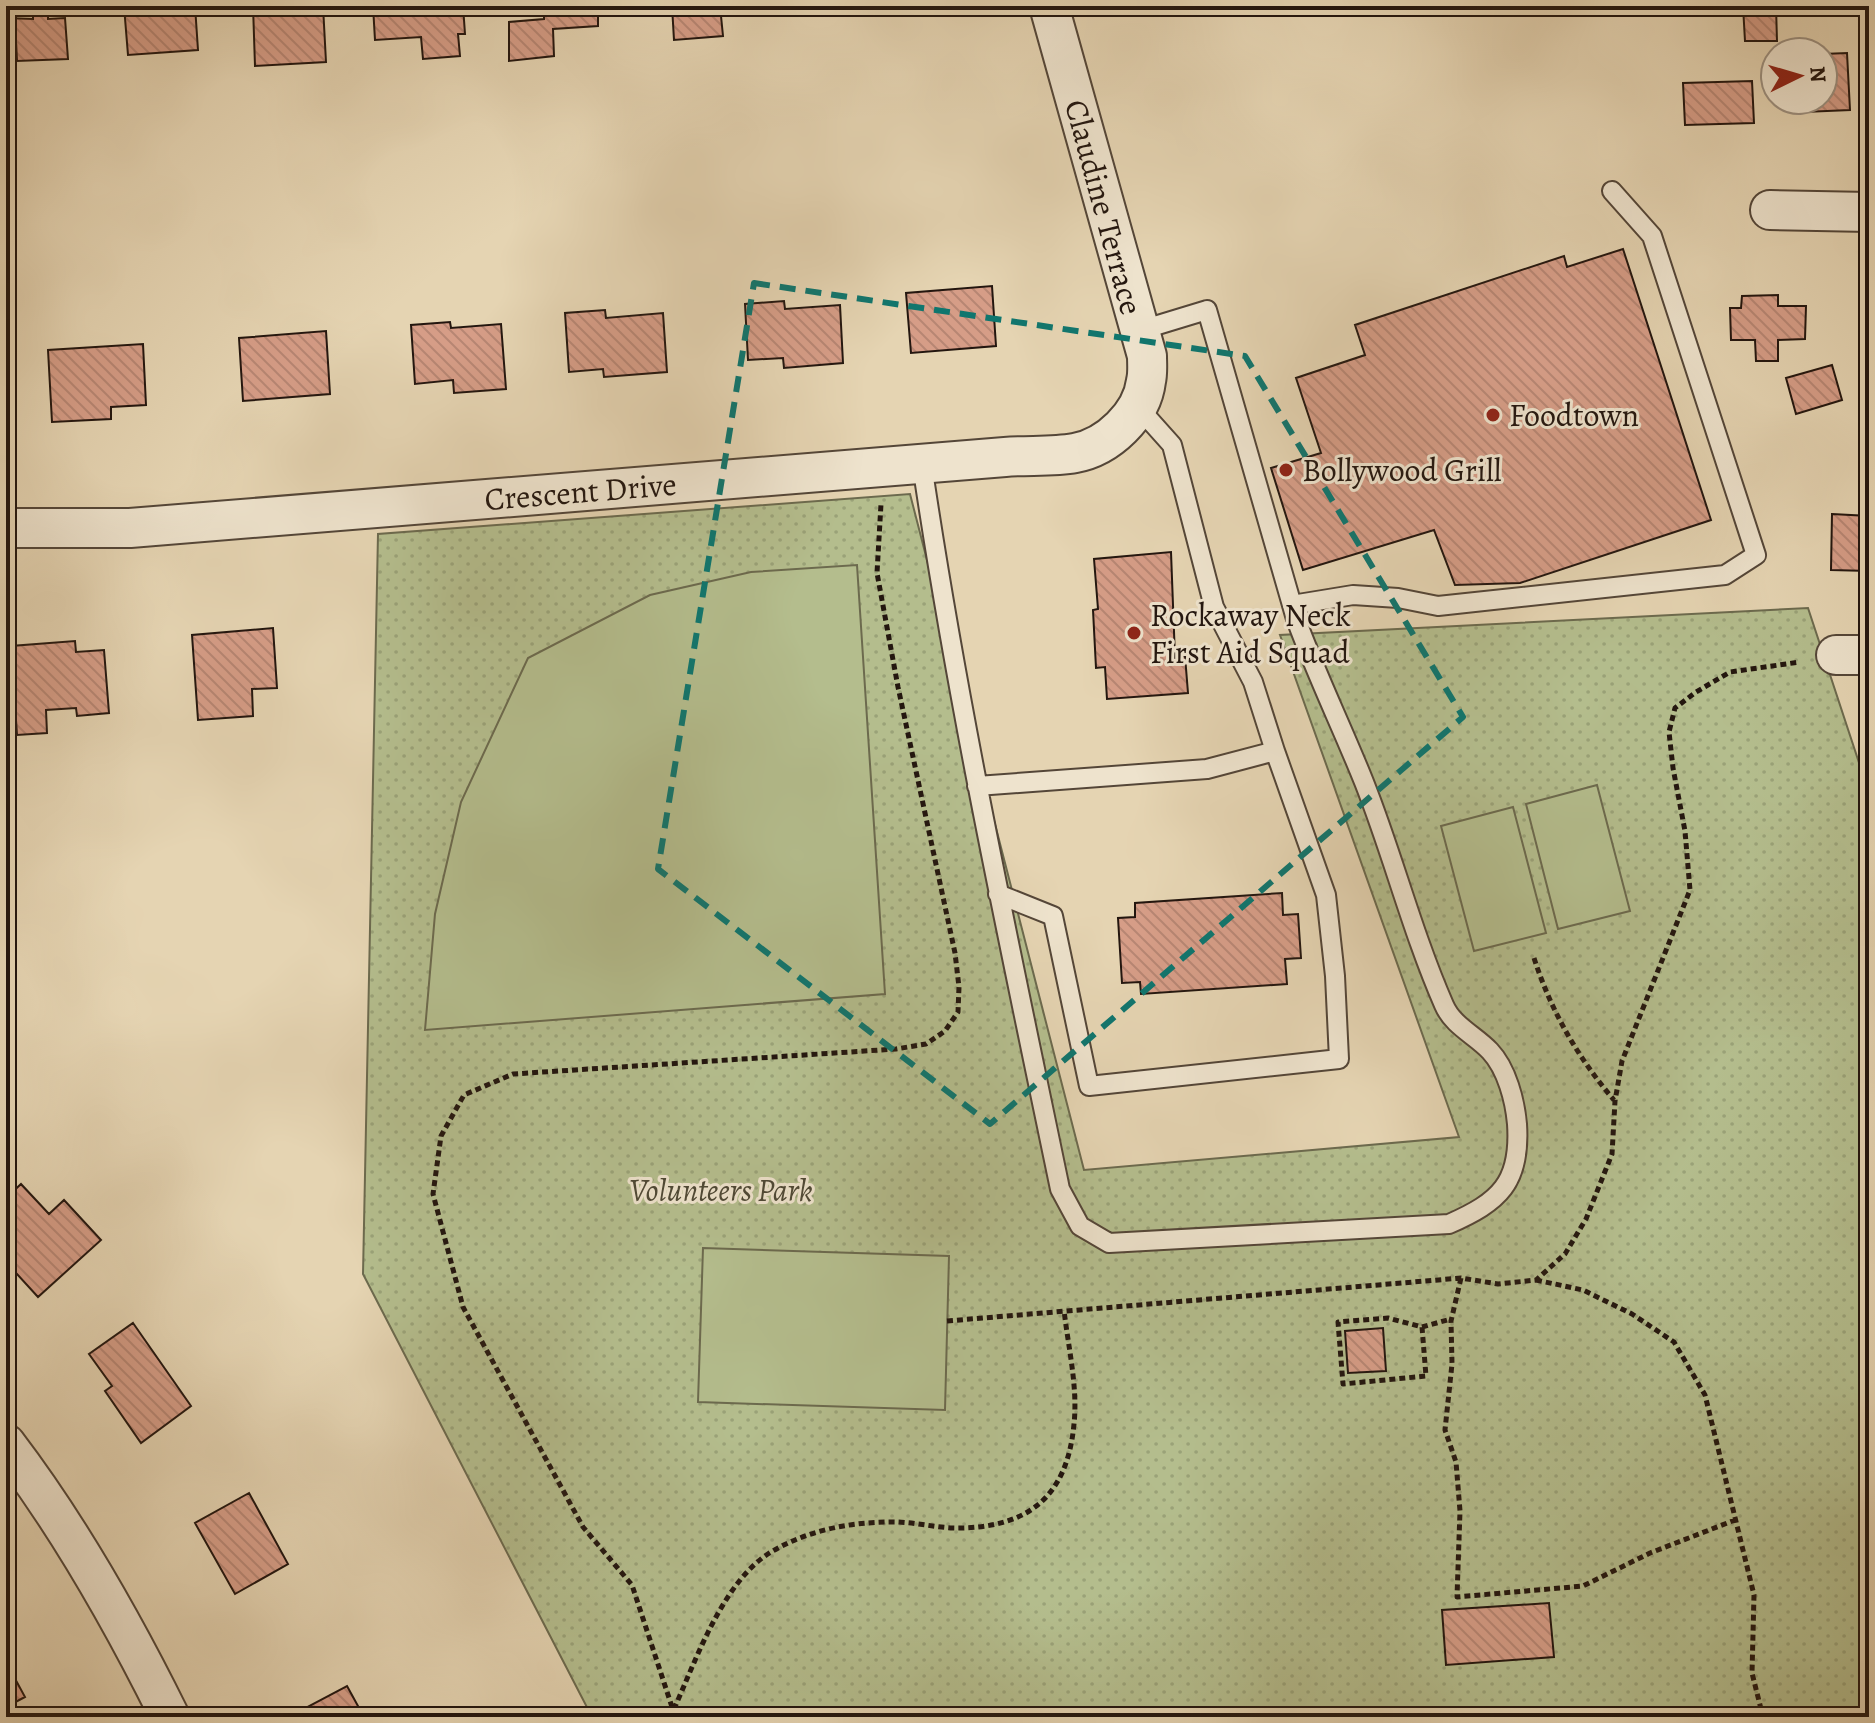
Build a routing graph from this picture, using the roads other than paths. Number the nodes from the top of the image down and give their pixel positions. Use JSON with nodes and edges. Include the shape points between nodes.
{"nodes":[{"id":1,"x":1049,"y":6,"type":"edge"},
{"id":2,"x":1612,"y":191,"type":"dead end"},
{"id":3,"x":1770,"y":210,"type":"dead end"},
{"id":4,"x":1869,"y":212,"type":"edge"},
{"id":5,"x":1138,"y":331,"type":"junction"},
{"id":6,"x":1138,"y":407,"type":"junction"},
{"id":7,"x":922,"y":464,"type":"junction"},
{"id":8,"x":6,"y":528,"type":"edge"},
{"id":9,"x":1292,"y":605,"type":"junction"},
{"id":10,"x":1275,"y":751,"type":"junction"},
{"id":11,"x":977,"y":786,"type":"junction"},
{"id":12,"x":998,"y":894,"type":"junction"},
{"id":13,"x":6,"y":1444,"type":"edge"},
{"id":14,"x":170,"y":1717,"type":"edge"}],
"edges":[{"from":1,"to":5,"type":"street","name":"Claudine Terrace"},
{"from":2,"to":9,"type":"lane","via":[[1652,236],[1756,555],[1725,575],[1438,606],[1353,595]]},
{"from":3,"to":4,"type":"street"},
{"from":5,"to":6,"type":"street","name":"Claudine Terrace","via":[[1147,356]]},
{"from":5,"to":9,"type":"lane","via":[[1207,310]]},
{"from":6,"to":7,"type":"street","name":"Crescent Drive","via":[[1111,436],[1076,453]]},
{"from":6,"to":10,"type":"lane","via":[[1172,445],[1214,607],[1253,682]]},
{"from":7,"to":8,"type":"street","name":"Crescent Drive","via":[[130,528]]},
{"from":7,"to":11,"type":"lane"},
{"from":9,"to":12,"type":"lane","via":[[1364,782],[1445,1009],[1492,1052],[1508,1081],[1517,1123],[1516,1162],[1504,1189],[1480,1210],[1449,1224],[1109,1243],[1080,1226],[1060,1189]]},
{"from":10,"to":11,"type":"lane","via":[[1207,769]]},
{"from":10,"to":12,"type":"lane","via":[[1326,895],[1339,1059],[1089,1086],[1053,916]]},
{"from":11,"to":12,"type":"lane"},
{"from":13,"to":14,"type":"street","via":[[88,1565]]}]}
